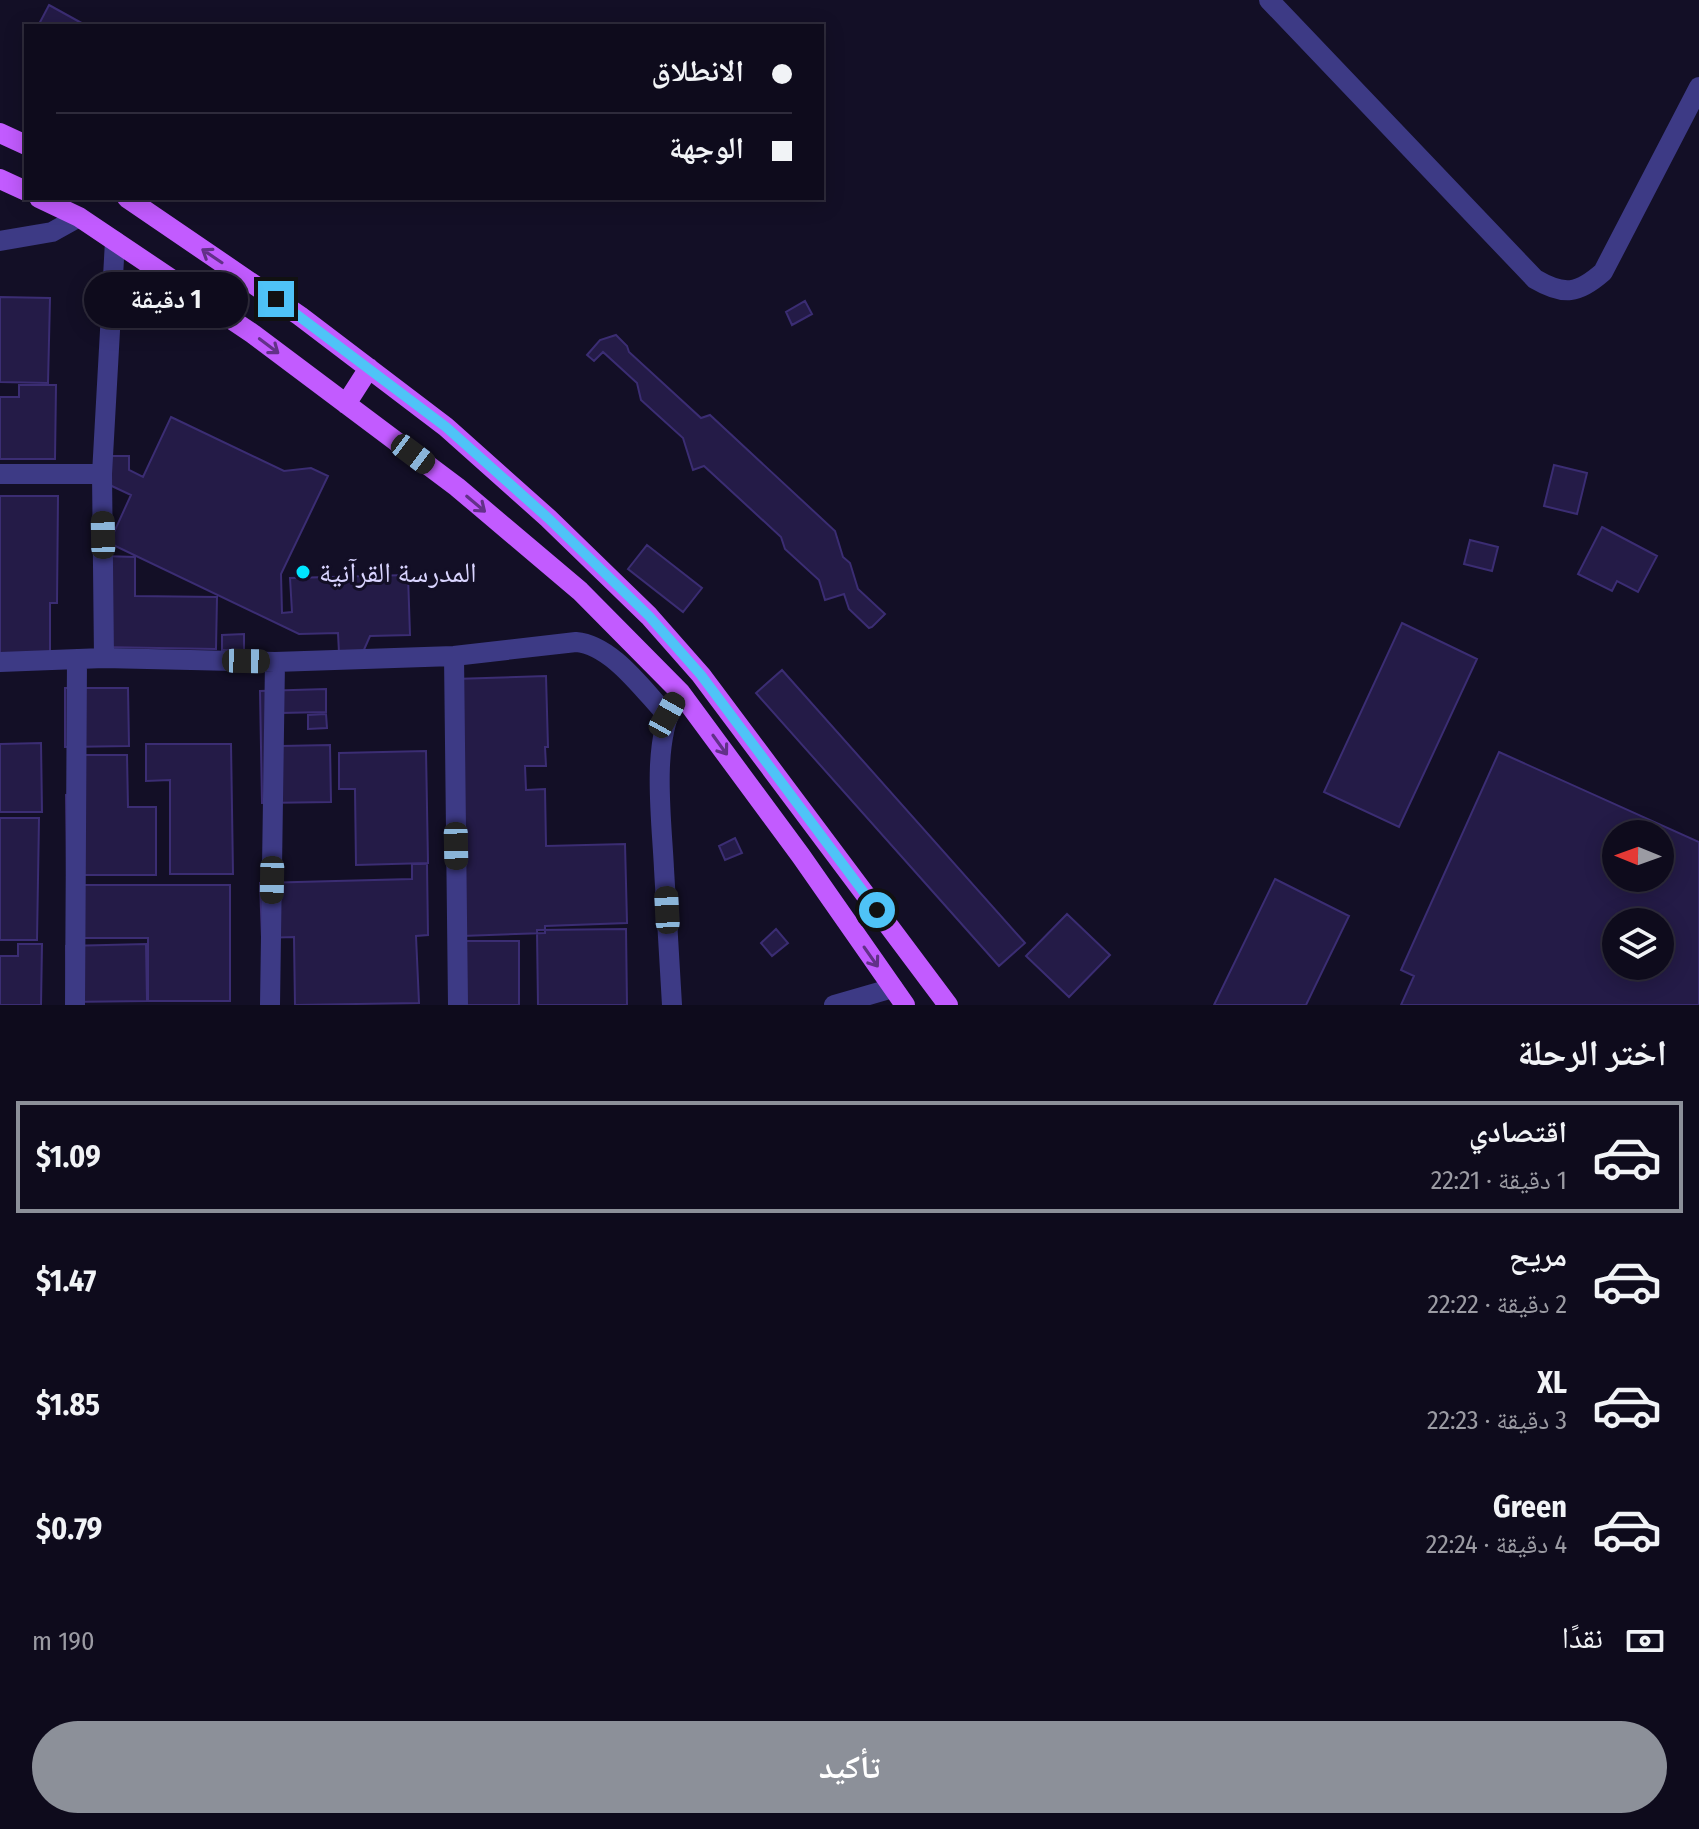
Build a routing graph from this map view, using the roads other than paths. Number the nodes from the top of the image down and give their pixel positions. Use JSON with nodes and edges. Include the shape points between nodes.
{"nodes":[{"id":1,"x":1269,"y":0,"type":"edge"},
{"id":2,"x":1699,"y":87,"type":"edge"},
{"id":3,"x":0,"y":133,"type":"edge"},
{"id":4,"x":24,"y":144,"type":"edge"},
{"id":5,"x":0,"y":179,"type":"edge"},
{"id":6,"x":24,"y":190,"type":"edge"},
{"id":7,"x":43,"y":200,"type":"edge"},
{"id":8,"x":130,"y":200,"type":"edge"},
{"id":9,"x":79,"y":217,"type":"junction"},
{"id":10,"x":0,"y":241,"type":"edge"},
{"id":11,"x":115,"y":241,"type":"junction"},
{"id":12,"x":369,"y":368,"type":"junction"},
{"id":13,"x":346,"y":404,"type":"junction"},
{"id":14,"x":0,"y":474,"type":"edge"},
{"id":15,"x":102,"y":474,"type":"junction"},
{"id":16,"x":454,"y":656,"type":"junction"},
{"id":17,"x":104,"y":658,"type":"junction"},
{"id":18,"x":77,"y":659,"type":"junction"},
{"id":19,"x":0,"y":662,"type":"edge"},
{"id":20,"x":275,"y":662,"type":"junction"},
{"id":21,"x":680,"y":692,"type":"junction"},
{"id":22,"x":667,"y":715,"type":"junction"},
{"id":23,"x":899,"y":997,"type":"edge"},
{"id":24,"x":75,"y":1005,"type":"edge"},
{"id":25,"x":270,"y":1005,"type":"edge"},
{"id":26,"x":458,"y":1005,"type":"edge"},
{"id":27,"x":672,"y":1005,"type":"edge"},
{"id":28,"x":834,"y":1005,"type":"edge"},
{"id":29,"x":948,"y":1005,"type":"edge"}],
"edges":[{"from":1,"to":2,"type":"street","via":[[1535,279],[1556,291],[1590,284],[1603,272]]},
{"from":3,"to":4,"type":"main road"},
{"from":5,"to":6,"type":"main road"},
{"from":7,"to":9,"type":"main road"},
{"from":12,"to":8,"type":"main road","one_way":true},
{"from":9,"to":10,"type":"street","via":[[52,232]]},
{"from":9,"to":11,"type":"main road"},
{"from":11,"to":13,"type":"main road","one_way":true},
{"from":11,"to":15,"type":"street"},
{"from":12,"to":13,"type":"main road"},
{"from":12,"to":29,"type":"main road","via":[[446,427],[649,616],[701,675]]},
{"from":13,"to":21,"type":"main road","one_way":true,"via":[[457,487],[580,591]]},
{"from":14,"to":15,"type":"street"},
{"from":15,"to":17,"type":"street"},
{"from":16,"to":20,"type":"street"},
{"from":16,"to":22,"type":"street","via":[[588,643],[612,657]]},
{"from":16,"to":26,"type":"street"},
{"from":17,"to":18,"type":"street"},
{"from":17,"to":20,"type":"street"},
{"from":18,"to":19,"type":"street"},
{"from":18,"to":24,"type":"street"},
{"from":20,"to":25,"type":"street"},
{"from":21,"to":22,"type":"street"},
{"from":21,"to":23,"type":"main road","one_way":true},
{"from":22,"to":27,"type":"street","via":[[662,816]]},
{"from":23,"to":28,"type":"street"}]}
